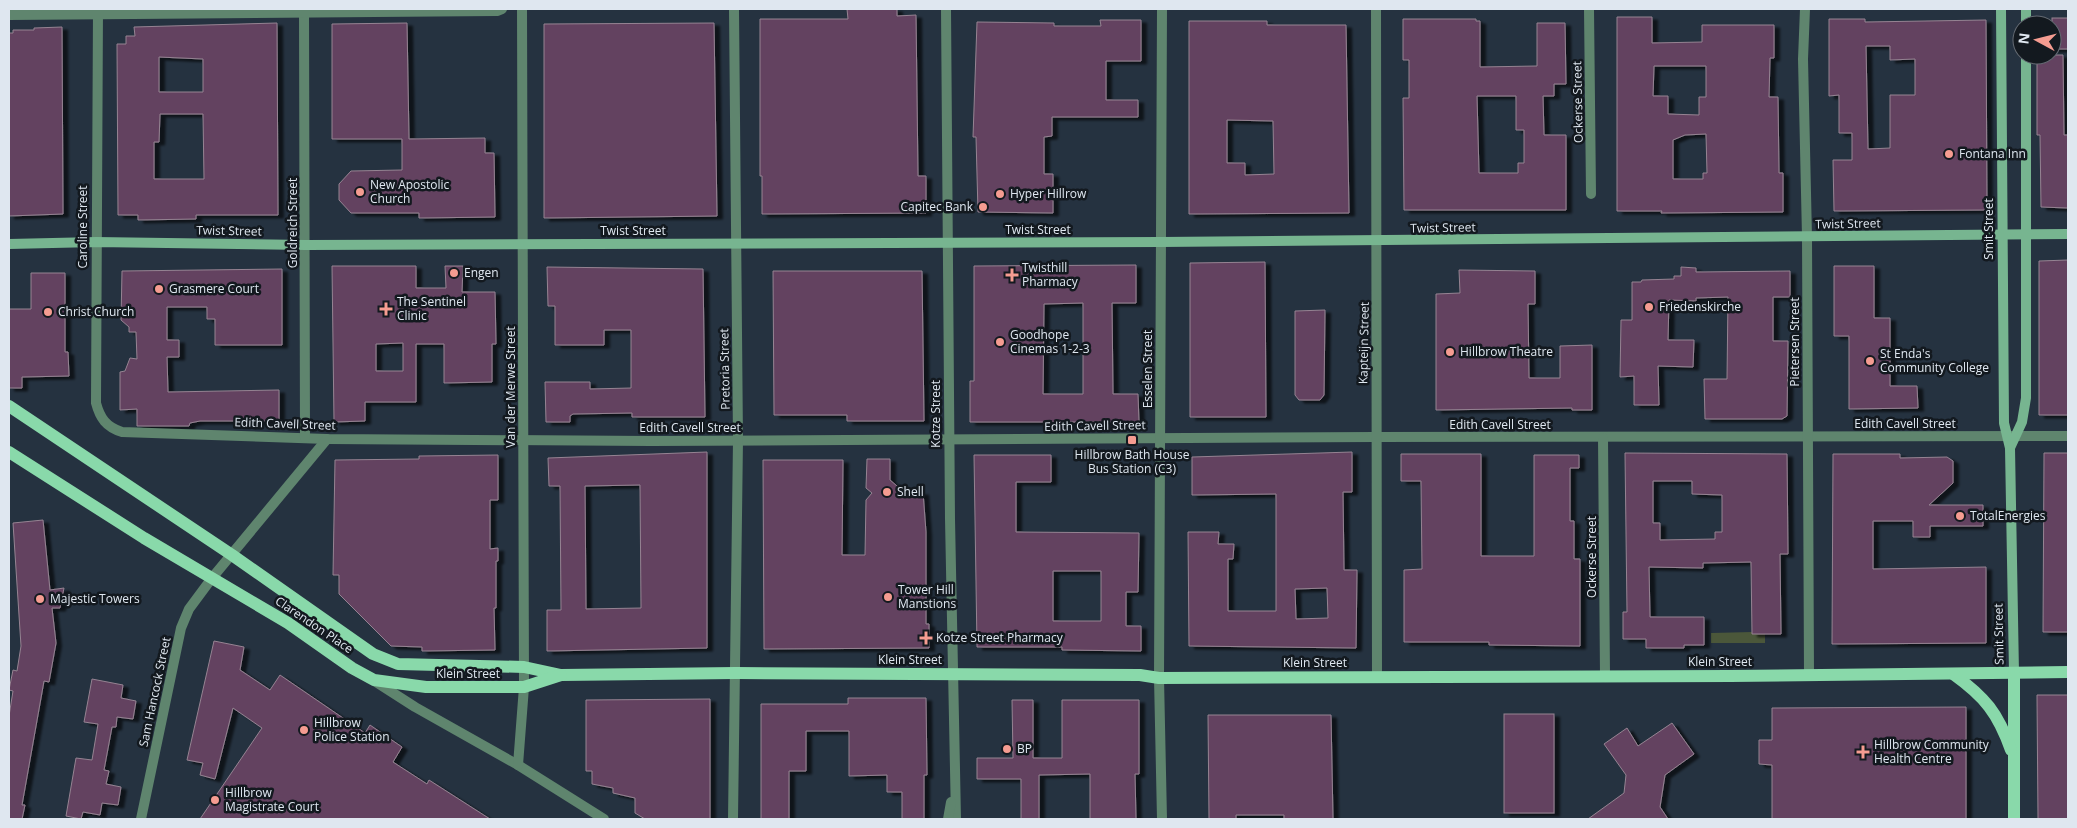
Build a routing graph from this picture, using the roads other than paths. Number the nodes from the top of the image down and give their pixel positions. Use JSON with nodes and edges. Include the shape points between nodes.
{"nodes":[{"id":1,"x":502,"y":9,"type":"edge"},
{"id":2,"x":522,"y":9,"type":"edge"},
{"id":3,"x":734,"y":9,"type":"edge"},
{"id":4,"x":946,"y":9,"type":"edge"},
{"id":5,"x":1162,"y":9,"type":"edge"},
{"id":6,"x":1376,"y":9,"type":"edge"},
{"id":7,"x":1589,"y":9,"type":"edge"},
{"id":8,"x":1805,"y":9,"type":"edge"},
{"id":9,"x":2001,"y":9,"type":"edge"},
{"id":10,"x":304,"y":10,"type":"edge"},
{"id":11,"x":98,"y":11,"type":"edge"},
{"id":12,"x":9,"y":16,"type":"edge"},
{"id":13,"x":2026,"y":65,"type":"edge"},
{"id":14,"x":1591,"y":194,"type":"dead end"},
{"id":15,"x":2002,"y":234,"type":"junction"},
{"id":16,"x":2027,"y":234,"type":"junction"},
{"id":17,"x":2068,"y":234,"type":"edge"},
{"id":18,"x":1807,"y":237,"type":"junction"},
{"id":19,"x":1377,"y":240,"type":"junction"},
{"id":20,"x":96,"y":242,"type":"junction"},
{"id":21,"x":1161,"y":242,"type":"junction"},
{"id":22,"x":736,"y":243,"type":"junction"},
{"id":23,"x":948,"y":243,"type":"junction"},
{"id":24,"x":9,"y":244,"type":"edge"},
{"id":25,"x":523,"y":244,"type":"junction"},
{"id":26,"x":306,"y":245,"type":"junction"},
{"id":27,"x":9,"y":406,"type":"edge"},
{"id":28,"x":122,"y":432,"type":"joint"},
{"id":29,"x":2068,"y":436,"type":"edge"},
{"id":30,"x":1375,"y":437,"type":"junction"},
{"id":31,"x":1808,"y":437,"type":"junction"},
{"id":32,"x":2011,"y":437,"type":"junction"},
{"id":33,"x":305,"y":438,"type":"junction"},
{"id":34,"x":1160,"y":438,"type":"junction"},
{"id":35,"x":1603,"y":438,"type":"junction"},
{"id":36,"x":327,"y":439,"type":"junction"},
{"id":37,"x":523,"y":440,"type":"junction"},
{"id":38,"x":738,"y":440,"type":"junction"},
{"id":39,"x":949,"y":441,"type":"junction"},
{"id":40,"x":9,"y":452,"type":"edge"},
{"id":41,"x":232,"y":555,"type":"junction"},
{"id":42,"x":212,"y":578,"type":"junction"},
{"id":43,"x":524,"y":667,"type":"junction"},
{"id":44,"x":2068,"y":672,"type":"edge"},
{"id":45,"x":736,"y":673,"type":"junction"},
{"id":46,"x":952,"y":673,"type":"junction"},
{"id":47,"x":2014,"y":673,"type":"junction"},
{"id":48,"x":1953,"y":674,"type":"junction"},
{"id":49,"x":561,"y":675,"type":"junction"},
{"id":50,"x":1605,"y":675,"type":"junction"},
{"id":51,"x":1809,"y":676,"type":"junction"},
{"id":52,"x":1377,"y":677,"type":"junction"},
{"id":53,"x":1159,"y":678,"type":"junction"},
{"id":54,"x":374,"y":680,"type":"junction"},
{"id":55,"x":524,"y":687,"type":"junction"},
{"id":56,"x":2015,"y":759,"type":"junction"},
{"id":57,"x":518,"y":764,"type":"junction"},
{"id":58,"x":954,"y":781,"type":"junction"},
{"id":59,"x":141,"y":819,"type":"edge"},
{"id":60,"x":604,"y":819,"type":"edge"},
{"id":61,"x":733,"y":819,"type":"edge"},
{"id":62,"x":948,"y":819,"type":"edge"},
{"id":63,"x":956,"y":819,"type":"edge"},
{"id":64,"x":1162,"y":819,"type":"edge"},
{"id":65,"x":2014,"y":819,"type":"edge"}],
"edges":[{"from":1,"to":10,"type":"street"},
{"from":2,"to":25,"type":"street","name":"Van der Merwe Street"},
{"from":3,"to":22,"type":"street","name":"Pretoria Street"},
{"from":4,"to":23,"type":"street","name":"Kotze Street"},
{"from":5,"to":21,"type":"street","name":"Esselen Street"},
{"from":6,"to":19,"type":"street","name":"Kapteijn Street"},
{"from":7,"to":14,"type":"street","name":"Ockerse Street"},
{"from":8,"to":18,"type":"street","name":"Pietersen Street"},
{"from":9,"to":15,"type":"street","name":"Smit Street"},
{"from":10,"to":11,"type":"street"},
{"from":10,"to":26,"type":"street","name":"Goldreich Street"},
{"from":11,"to":12,"type":"street"},
{"from":11,"to":20,"type":"street","name":"Caroline Street"},
{"from":13,"to":16,"type":"street","name":"Smit Street"},
{"from":15,"to":16,"type":"street","name":"Twist Street"},
{"from":15,"to":18,"type":"street","name":"Twist Street"},
{"from":15,"to":32,"type":"street","name":"Smit Street","via":[[2004,423]]},
{"from":16,"to":17,"type":"street","name":"Twist Street"},
{"from":16,"to":32,"type":"street","name":"Smit Street","via":[[2026,398],[2022,422]]},
{"from":18,"to":19,"type":"street","name":"Twist Street"},
{"from":18,"to":31,"type":"street","name":"Pietersen Street"},
{"from":19,"to":21,"type":"street","name":"Twist Street"},
{"from":19,"to":30,"type":"street","name":"Kapteijn Street"},
{"from":20,"to":24,"type":"street","name":"Twist Street"},
{"from":20,"to":26,"type":"street","name":"Twist Street"},
{"from":20,"to":28,"type":"street","name":"Caroline Street","via":[[96,403],[105,422]]},
{"from":21,"to":23,"type":"street","name":"Twist Street"},
{"from":21,"to":34,"type":"street","name":"Esselen Street"},
{"from":22,"to":23,"type":"street","name":"Twist Street"},
{"from":22,"to":25,"type":"street","name":"Twist Street"},
{"from":22,"to":38,"type":"street","name":"Pretoria Street"},
{"from":23,"to":39,"type":"street","name":"Kotze Street"},
{"from":25,"to":26,"type":"street","name":"Twist Street"},
{"from":25,"to":37,"type":"street","name":"Van der Merwe Street"},
{"from":26,"to":33,"type":"street","name":"Goldreich Street"},
{"from":27,"to":41,"type":"main road","name":"Clarendon Place"},
{"from":28,"to":33,"type":"street","name":"Edith Cavell Street"},
{"from":29,"to":32,"type":"street","name":"Edith Cavell Street"},
{"from":30,"to":34,"type":"street","name":"Edith Cavell Street"},
{"from":30,"to":35,"type":"street","name":"Edith Cavell Street"},
{"from":30,"to":52,"type":"street","name":"Kapteijn Street"},
{"from":31,"to":32,"type":"street","name":"Edith Cavell Street"},
{"from":31,"to":35,"type":"street","name":"Edith Cavell Street"},
{"from":31,"to":51,"type":"street","name":"Pietersen Street"},
{"from":32,"to":47,"type":"street","name":"Smit Street"},
{"from":33,"to":36,"type":"street","name":"Edith Cavell Street"},
{"from":34,"to":39,"type":"street","name":"Edith Cavell Street"},
{"from":34,"to":53,"type":"street","name":"Esselen Street"},
{"from":35,"to":50,"type":"street","name":"Ockerse Street"},
{"from":36,"to":37,"type":"street","name":"Edith Cavell Street"},
{"from":36,"to":41,"type":"street"},
{"from":37,"to":38,"type":"street","name":"Edith Cavell Street"},
{"from":37,"to":43,"type":"street","name":"Van der Merwe Street"},
{"from":38,"to":39,"type":"street","name":"Edith Cavell Street"},
{"from":38,"to":45,"type":"street","name":"Pretoria Street"},
{"from":39,"to":46,"type":"street","name":"Kotze Street"},
{"from":40,"to":42,"type":"main road","name":"Clarendon Place"},
{"from":41,"to":42,"type":"street"},
{"from":41,"to":43,"type":"main road","name":"Clarendon Place","via":[[386,661],[419,666]]},
{"from":42,"to":54,"type":"main road","name":"Clarendon Place"},
{"from":42,"to":59,"type":"street","name":"Sam Hancock Street","via":[[189,609],[181,628]]},
{"from":43,"to":49,"type":"main road","name":"Klein Street"},
{"from":43,"to":55,"type":"street","name":"Van der Merwe Street"},
{"from":44,"to":47,"type":"main road","name":"Klein Street"},
{"from":45,"to":46,"type":"main road","name":"Klein Street"},
{"from":45,"to":49,"type":"main road","name":"Klein Street"},
{"from":45,"to":61,"type":"street","name":"Pretoria Street"},
{"from":46,"to":53,"type":"main road","name":"Klein Street","via":[[1140,675]]},
{"from":46,"to":58,"type":"street","name":"Kotze Street"},
{"from":47,"to":48,"type":"main road","name":"Klein Street"},
{"from":47,"to":56,"type":"main road","name":"Smit Street"},
{"from":48,"to":51,"type":"main road","name":"Klein Street"},
{"from":48,"to":56,"type":"main road","via":[[1989,704],[2004,728]]},
{"from":49,"to":55,"type":"main road","name":"Klein Street"},
{"from":50,"to":51,"type":"main road","name":"Klein Street"},
{"from":50,"to":52,"type":"main road","name":"Klein Street"},
{"from":52,"to":53,"type":"main road","name":"Klein Street"},
{"from":53,"to":64,"type":"street","name":"Esselen Street"},
{"from":54,"to":55,"type":"main road","name":"Klein Street","via":[[426,687]]},
{"from":54,"to":57,"type":"street","name":"Clarendon Place","via":[[415,707]]},
{"from":55,"to":57,"type":"street","name":"Van der Merwe Street"},
{"from":56,"to":65,"type":"main road","name":"Smit Street"},
{"from":57,"to":60,"type":"street","name":"Clarendon Place"},
{"from":58,"to":62,"type":"street"},
{"from":58,"to":63,"type":"street","name":"Kotze Street"}]}
